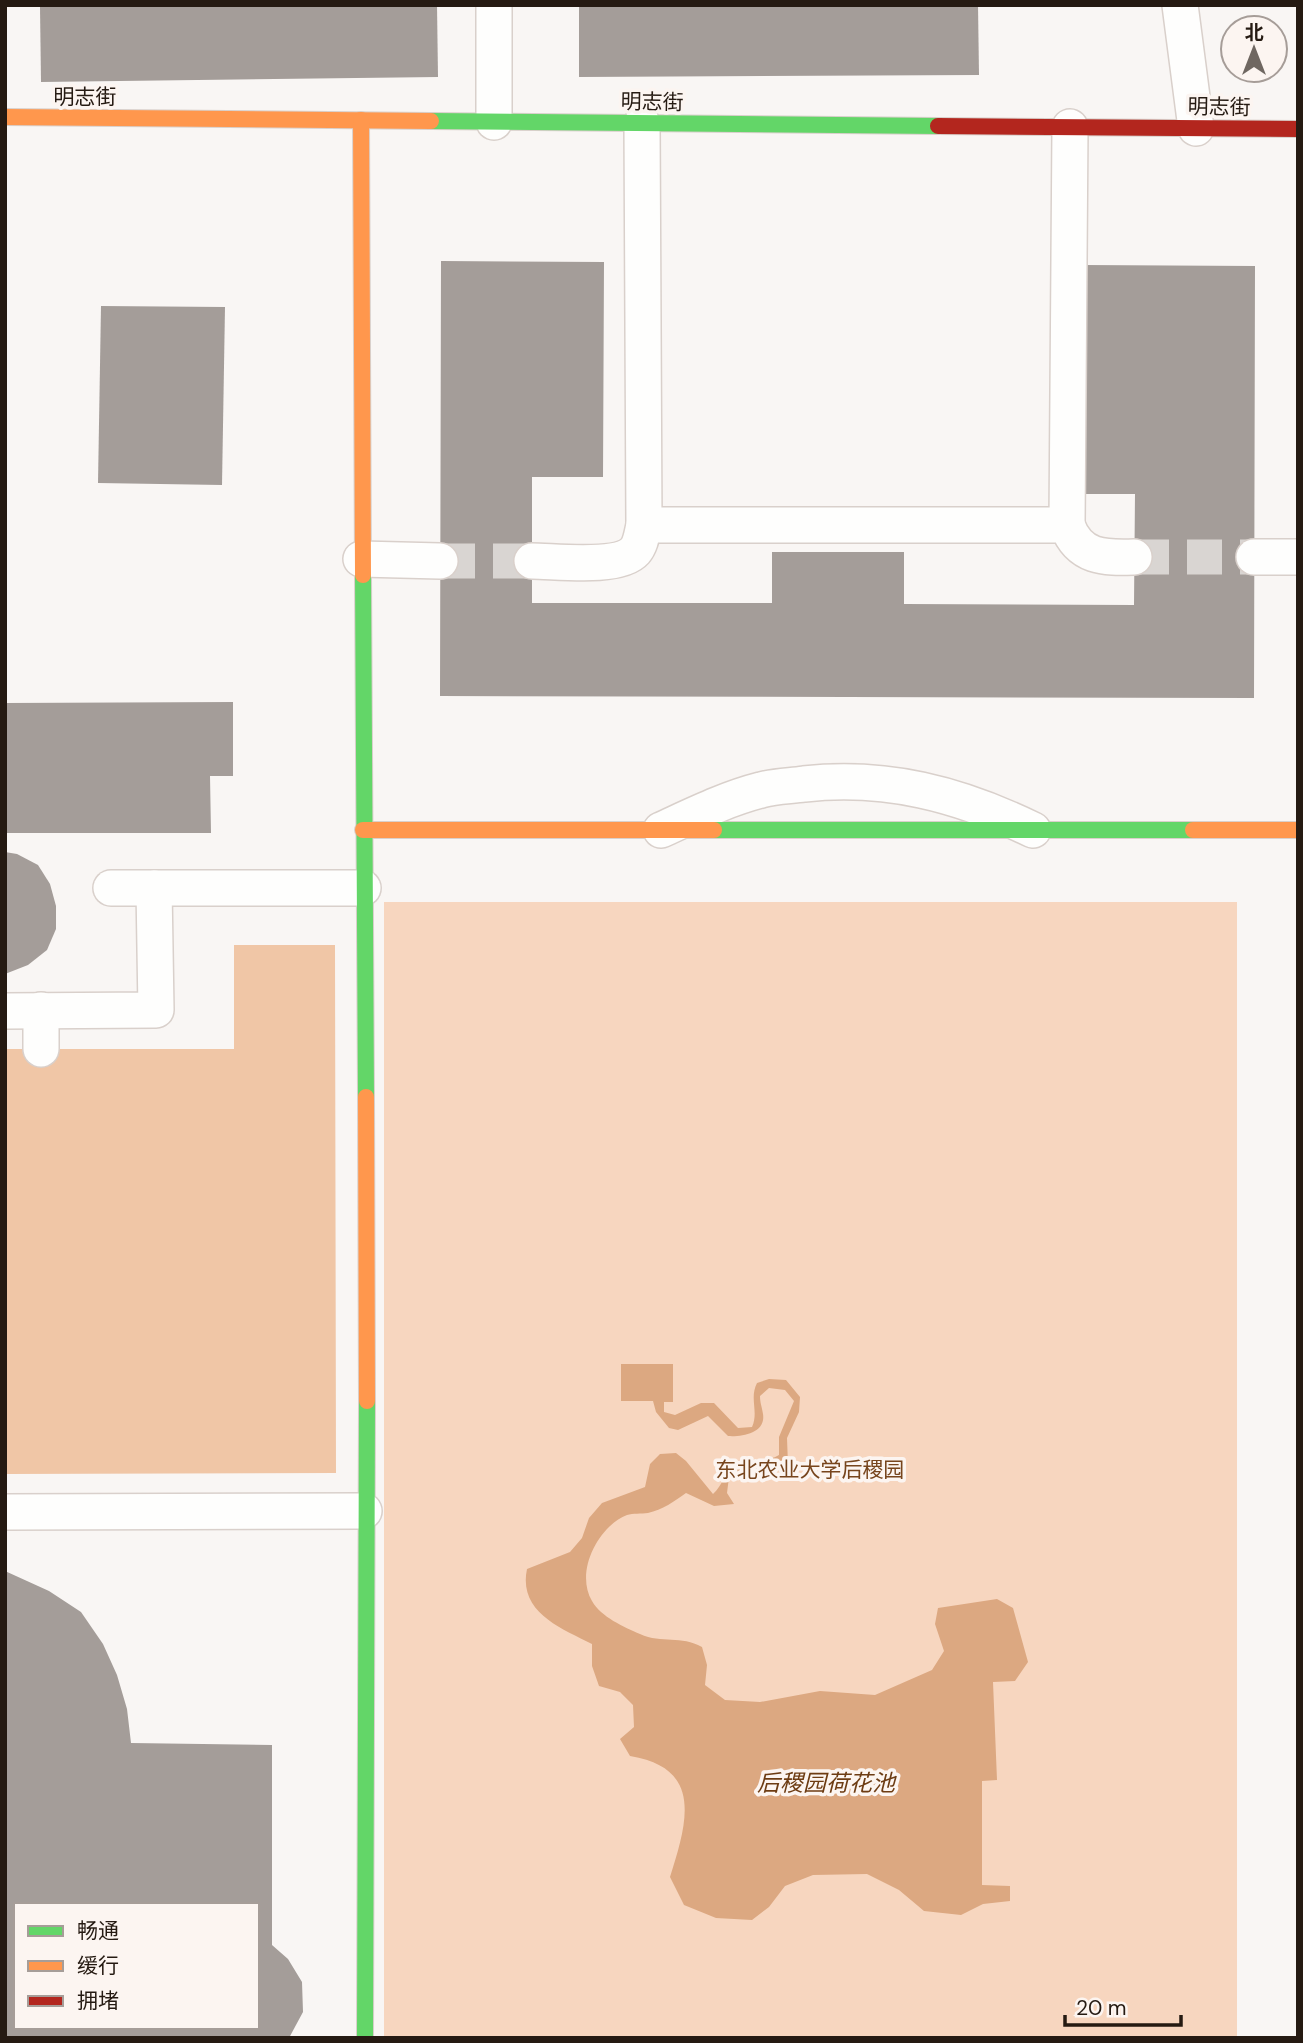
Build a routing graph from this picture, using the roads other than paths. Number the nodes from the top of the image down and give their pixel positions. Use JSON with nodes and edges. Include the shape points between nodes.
{"nodes":[{"id":1,"x":494,"y":5,"type":"edge"},
{"id":2,"x":1180,"y":5,"type":"edge"},
{"id":3,"x":5,"y":117,"type":"edge"},
{"id":4,"x":362,"y":120,"type":"junction"},
{"id":5,"x":494,"y":122,"type":"junction"},
{"id":6,"x":642,"y":123,"type":"junction"},
{"id":7,"x":1070,"y":127,"type":"junction"},
{"id":8,"x":1196,"y":128,"type":"junction"},
{"id":9,"x":1298,"y":129,"type":"edge"},
{"id":10,"x":644,"y":525,"type":"junction"},
{"id":11,"x":1068,"y":525,"type":"junction"},
{"id":12,"x":1134,"y":557,"type":"tunnel mouth"},
{"id":13,"x":1254,"y":557,"type":"tunnel mouth"},
{"id":14,"x":1298,"y":557,"type":"edge"},
{"id":15,"x":361,"y":559,"type":"junction"},
{"id":16,"x":440,"y":561,"type":"tunnel mouth"},
{"id":17,"x":532,"y":561,"type":"tunnel mouth"},
{"id":18,"x":363,"y":830,"type":"junction"},
{"id":19,"x":661,"y":830,"type":"junction"},
{"id":20,"x":1032,"y":830,"type":"junction"},
{"id":21,"x":1298,"y":830,"type":"edge"},
{"id":22,"x":111,"y":888,"type":"dead end"},
{"id":23,"x":154,"y":888,"type":"junction"},
{"id":24,"x":363,"y":888,"type":"junction"},
{"id":25,"x":41,"y":1010,"type":"junction"},
{"id":26,"x":5,"y":1011,"type":"edge"},
{"id":27,"x":41,"y":1049,"type":"dead end"},
{"id":28,"x":364,"y":1511,"type":"junction"},
{"id":29,"x":5,"y":1512,"type":"edge"},
{"id":30,"x":365,"y":2038,"type":"edge"}],
"edges":[{"from":1,"to":5,"type":"street"},
{"from":2,"to":8,"type":"street"},
{"from":3,"to":4,"type":"street","name":"明志街"},
{"from":4,"to":5,"type":"street","name":"明志街"},
{"from":4,"to":15,"type":"street"},
{"from":5,"to":6,"type":"street","name":"明志街"},
{"from":6,"to":7,"type":"street","name":"明志街"},
{"from":6,"to":10,"type":"street"},
{"from":7,"to":8,"type":"street","name":"明志街"},
{"from":7,"to":11,"type":"street"},
{"from":8,"to":9,"type":"street","name":"明志街"},
{"from":10,"to":11,"type":"street"},
{"from":10,"to":17,"type":"street","via":[[635,551],[623,559]]},
{"from":11,"to":12,"type":"street","via":[[1072,538],[1089,554]]},
{"from":13,"to":14,"type":"street"},
{"from":15,"to":16,"type":"street"},
{"from":15,"to":18,"type":"street"},
{"from":18,"to":19,"type":"street"},
{"from":18,"to":24,"type":"street"},
{"from":19,"to":20,"type":"street"},
{"from":19,"to":20,"type":"street","via":[[719,803],[764,789],[828,782],[892,783],[949,794]]},
{"from":20,"to":21,"type":"street"},
{"from":22,"to":23,"type":"street"},
{"from":23,"to":24,"type":"street"},
{"from":23,"to":25,"type":"street","via":[[156,1010]]},
{"from":24,"to":28,"type":"street"},
{"from":25,"to":26,"type":"street"},
{"from":25,"to":27,"type":"street"},
{"from":28,"to":29,"type":"street"},
{"from":28,"to":30,"type":"street"}]}
